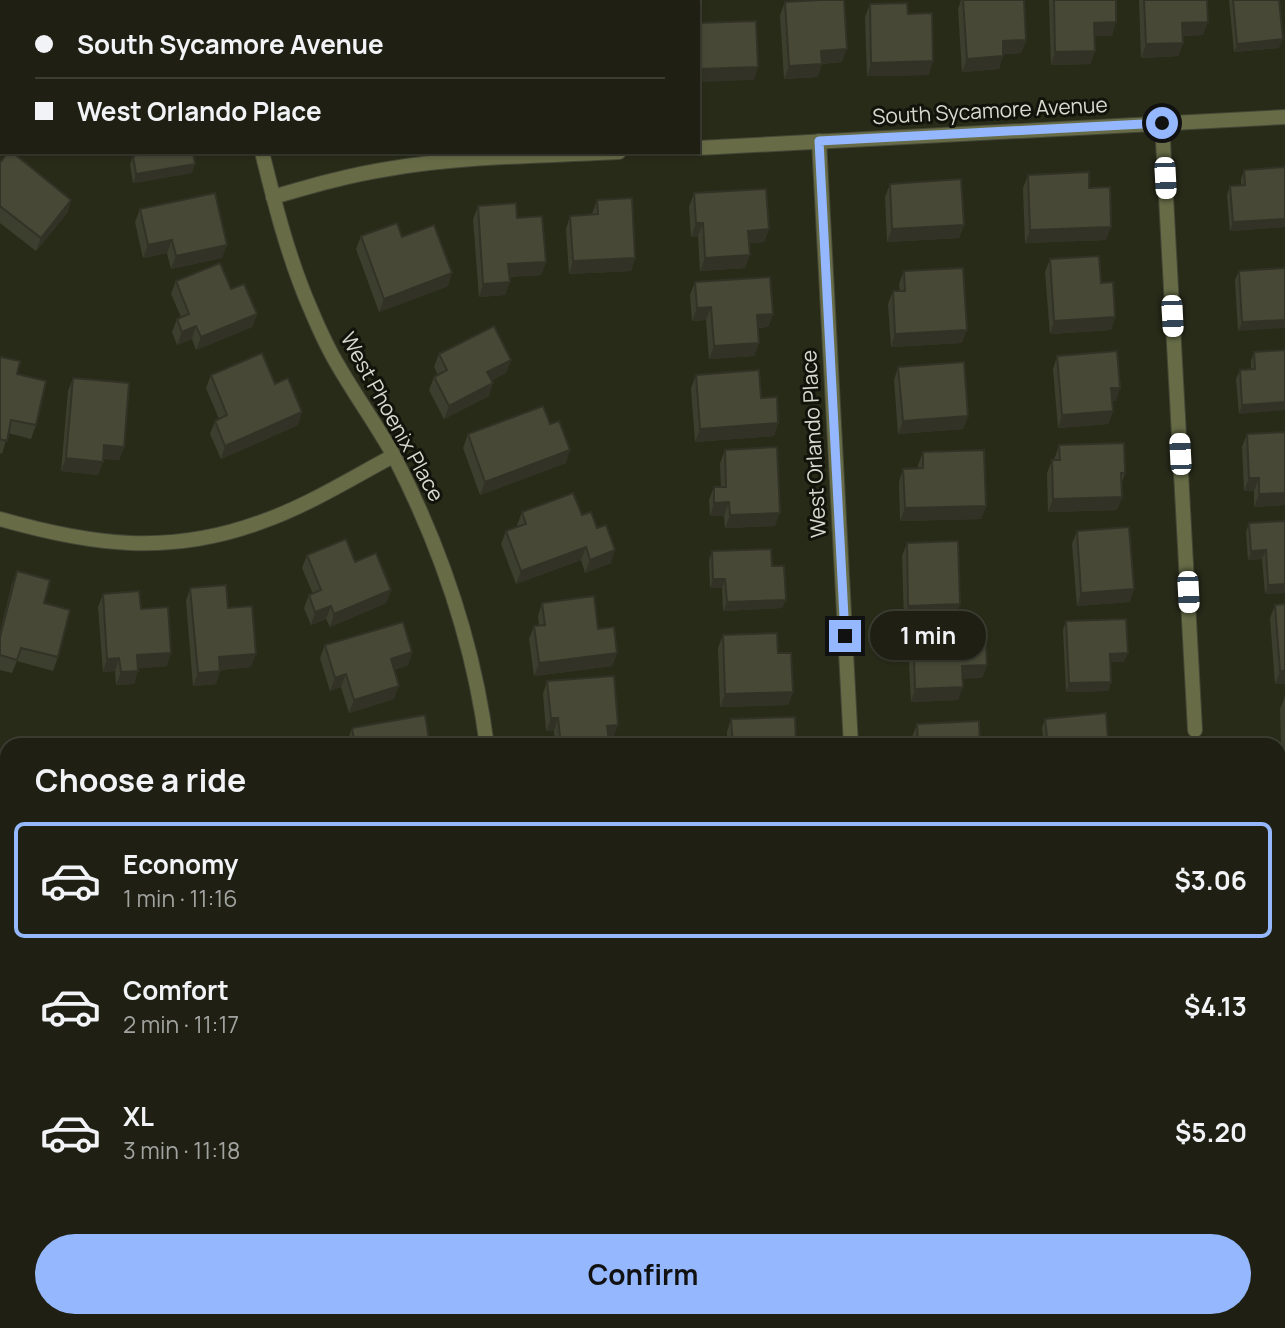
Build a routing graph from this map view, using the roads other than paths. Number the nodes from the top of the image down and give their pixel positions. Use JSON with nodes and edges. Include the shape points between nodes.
{"nodes":[{"id":1,"x":1285,"y":117,"type":"edge"},
{"id":2,"x":1162,"y":123,"type":"junction"},
{"id":3,"x":819,"y":141,"type":"junction"},
{"id":4,"x":700,"y":148,"type":"edge"},
{"id":5,"x":262,"y":154,"type":"edge"},
{"id":6,"x":584,"y":154,"type":"edge"},
{"id":7,"x":273,"y":197,"type":"junction"},
{"id":8,"x":393,"y":456,"type":"junction"},
{"id":9,"x":0,"y":519,"type":"edge"},
{"id":10,"x":1195,"y":730,"type":"dead end"},
{"id":11,"x":486,"y":738,"type":"edge"},
{"id":12,"x":851,"y":738,"type":"edge"}],
"edges":[{"from":1,"to":2,"type":"street","name":"South Sycamore Avenue"},
{"from":2,"to":3,"type":"street","name":"South Sycamore Avenue"},
{"from":2,"to":10,"type":"street"},
{"from":3,"to":4,"type":"street","name":"South Sycamore Avenue"},
{"from":3,"to":12,"type":"street","name":"West Orlando Place"},
{"from":5,"to":7,"type":"street","name":"West Phoenix Place"},
{"from":6,"to":7,"type":"street","via":[[390,168]]},
{"from":7,"to":8,"type":"street","name":"West Phoenix Place","via":[[310,309],[337,364]]},
{"from":8,"to":9,"type":"street","via":[[261,522],[186,542],[88,540]]},
{"from":8,"to":11,"type":"street","name":"West Phoenix Place","via":[[424,519],[449,586],[470,651]]}]}
